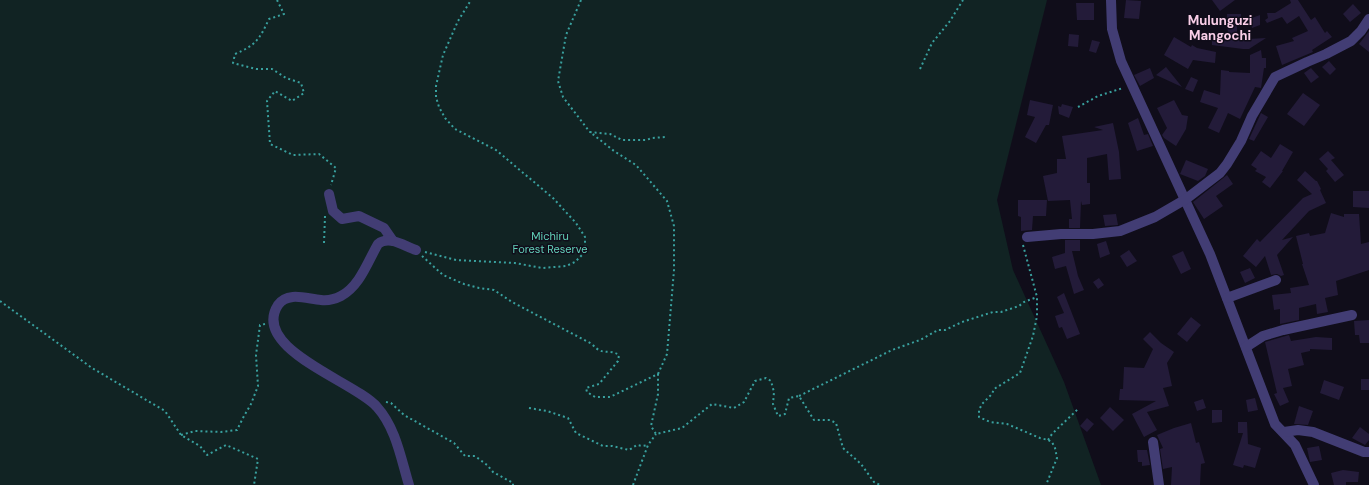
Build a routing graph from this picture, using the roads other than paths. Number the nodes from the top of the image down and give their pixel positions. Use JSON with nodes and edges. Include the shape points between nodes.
{"nodes":[{"id":1,"x":1111,"y":0,"type":"edge"},
{"id":2,"x":1369,"y":19,"type":"edge"},
{"id":3,"x":329,"y":194,"type":"road end"},
{"id":4,"x":1186,"y":199,"type":"junction"},
{"id":5,"x":1027,"y":237,"type":"road end"},
{"id":6,"x":393,"y":241,"type":"junction"},
{"id":7,"x":416,"y":250,"type":"road end"},
{"id":8,"x":1276,"y":280,"type":"dead end"},
{"id":9,"x":1228,"y":298,"type":"junction"},
{"id":10,"x":1352,"y":315,"type":"dead end"},
{"id":11,"x":1246,"y":347,"type":"junction"},
{"id":12,"x":1284,"y":432,"type":"junction"},
{"id":13,"x":1154,"y":442,"type":"dead end"},
{"id":14,"x":1369,"y":452,"type":"edge"},
{"id":15,"x":409,"y":485,"type":"edge"},
{"id":16,"x":1159,"y":485,"type":"edge"},
{"id":17,"x":1314,"y":485,"type":"edge"}],
"edges":[{"from":1,"to":4,"type":"street","via":[[1112,29],[1121,61]]},
{"from":2,"to":4,"type":"street","via":[[1351,41],[1275,77],[1228,164]]},
{"from":3,"to":6,"type":"street","via":[[333,211],[342,219],[359,216],[384,228]]},
{"from":4,"to":5,"type":"street","via":[[1155,217],[1120,231]]},
{"from":4,"to":9,"type":"street"},
{"from":6,"to":7,"type":"street"},
{"from":6,"to":15,"type":"street","via":[[382,241],[378,244],[363,273],[352,288],[342,295],[329,300],[298,296],[291,298],[280,303],[273,323],[277,335],[295,354],[368,397],[378,407],[388,422]]},
{"from":8,"to":9,"type":"street"},
{"from":9,"to":11,"type":"street"},
{"from":10,"to":11,"type":"street","via":[[1263,336]]},
{"from":11,"to":12,"type":"street","via":[[1275,424]]},
{"from":12,"to":14,"type":"street","via":[[1313,432]]},
{"from":12,"to":17,"type":"street","via":[[1295,445]]},
{"from":13,"to":16,"type":"street"}]}
